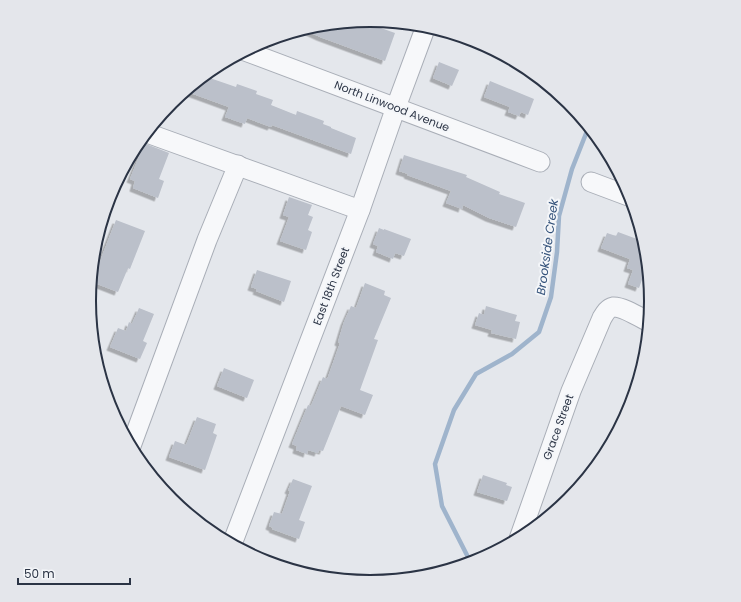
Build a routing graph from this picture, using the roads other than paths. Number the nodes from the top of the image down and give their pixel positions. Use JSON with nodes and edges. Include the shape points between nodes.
{"nodes":[{"id":1,"x":424,"y":32,"type":"edge"},
{"id":2,"x":252,"y":54,"type":"edge"},
{"id":3,"x":396,"y":107,"type":"junction"},
{"id":4,"x":152,"y":135,"type":"edge"},
{"id":5,"x":540,"y":162,"type":"dead end"},
{"id":6,"x":238,"y":165,"type":"junction"},
{"id":7,"x":591,"y":182,"type":"dead end"},
{"id":8,"x":623,"y":194,"type":"edge"},
{"id":9,"x":360,"y":210,"type":"junction"},
{"id":10,"x":644,"y":319,"type":"edge"},
{"id":11,"x":134,"y":439,"type":"edge"},
{"id":12,"x":522,"y":529,"type":"edge"},
{"id":13,"x":234,"y":539,"type":"edge"}],
"edges":[{"from":1,"to":3,"type":"street","name":"East 18th Street"},
{"from":2,"to":3,"type":"street","name":"North Linwood Avenue"},
{"from":3,"to":5,"type":"street","name":"North Linwood Avenue"},
{"from":3,"to":9,"type":"street","name":"East 18th Street"},
{"from":4,"to":6,"type":"street"},
{"from":6,"to":9,"type":"street"},
{"from":6,"to":11,"type":"street","via":[[207,240]]},
{"from":7,"to":8,"type":"street"},
{"from":9,"to":13,"type":"street","name":"East 18th Street"},
{"from":10,"to":12,"type":"street","name":"Grace Street","via":[[613,307],[607,310],[602,318],[571,391]]}]}
